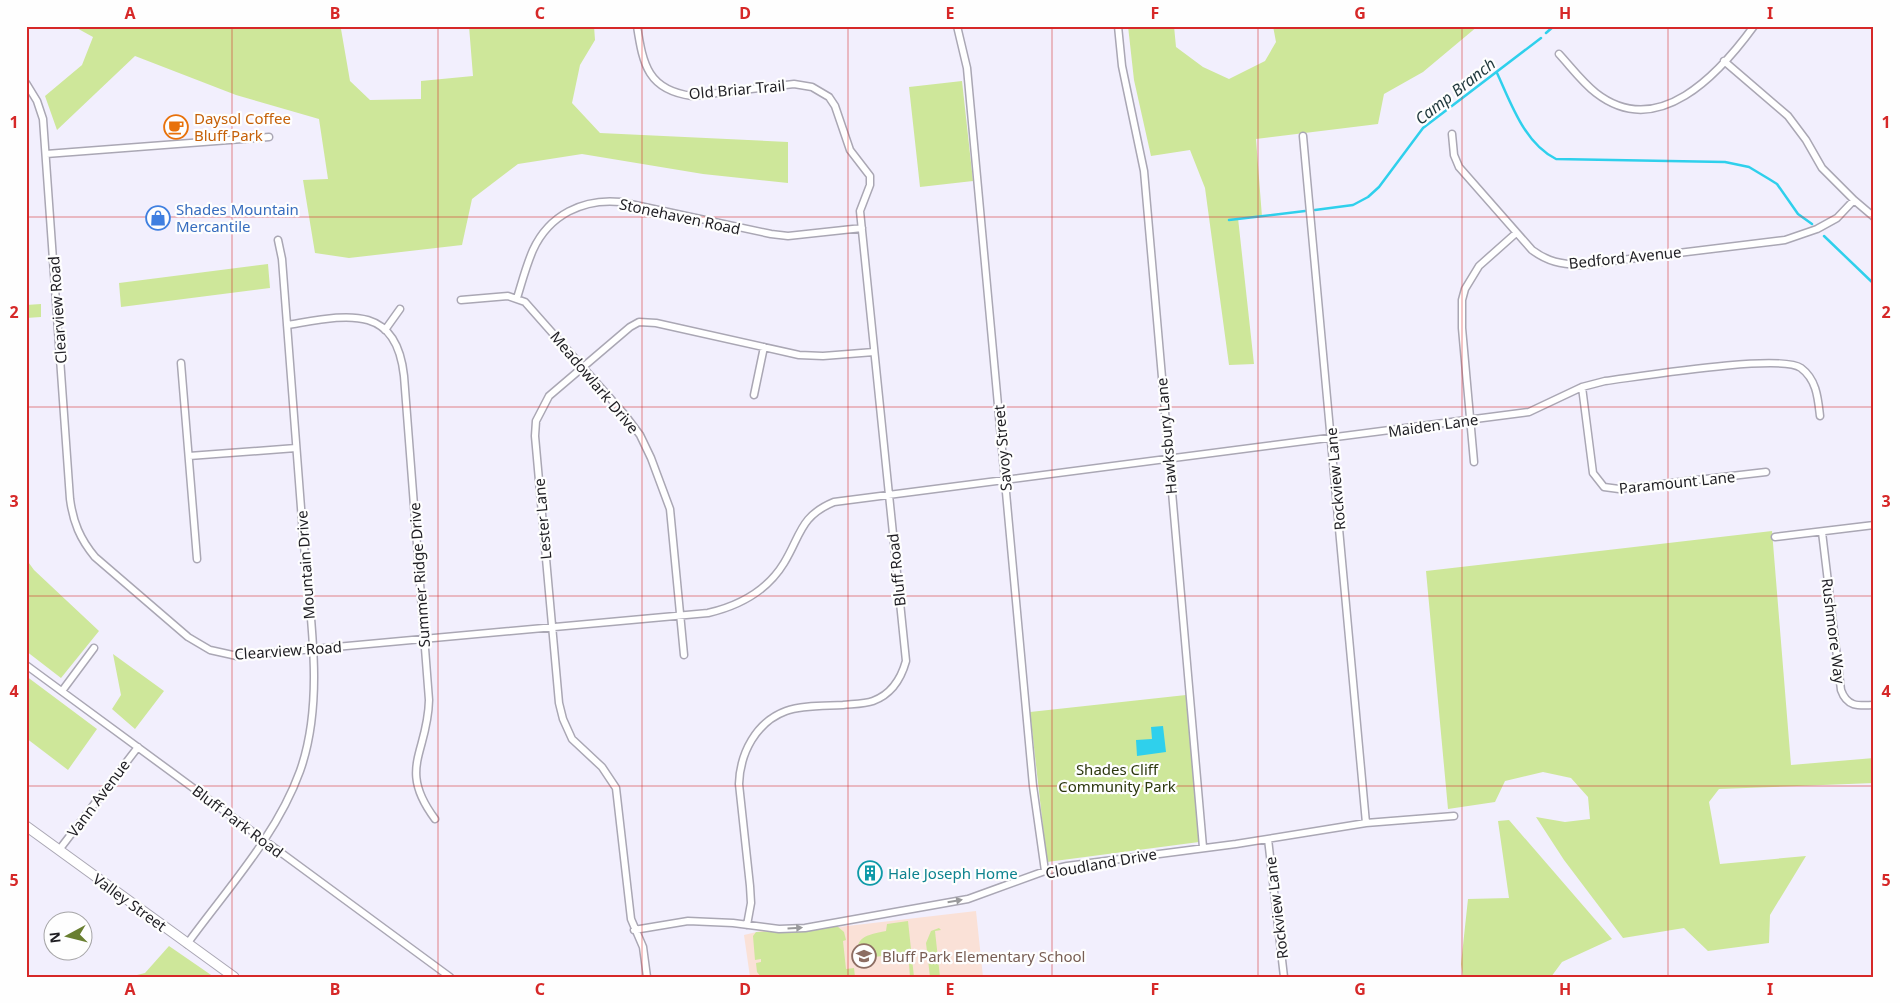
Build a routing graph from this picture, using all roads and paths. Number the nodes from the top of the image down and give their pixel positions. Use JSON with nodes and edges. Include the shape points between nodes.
{"nodes":[{"id":1,"x":637,"y":26,"type":"edge"},
{"id":2,"x":957,"y":26,"type":"edge"},
{"id":3,"x":1118,"y":26,"type":"edge"},
{"id":4,"x":1754,"y":26,"type":"edge"},
{"id":5,"x":1559,"y":54,"type":"dead end"},
{"id":6,"x":1724,"y":61,"type":"junction"},
{"id":7,"x":26,"y":83,"type":"edge"},
{"id":8,"x":840,"y":114,"type":"joint"},
{"id":9,"x":1452,"y":134,"type":"dead end"},
{"id":10,"x":1303,"y":136,"type":"dead end"},
{"id":11,"x":269,"y":137,"type":"dead end"},
{"id":12,"x":46,"y":154,"type":"junction"},
{"id":13,"x":1854,"y":200,"type":"junction"},
{"id":14,"x":1874,"y":216,"type":"edge"},
{"id":15,"x":862,"y":228,"type":"junction"},
{"id":16,"x":1515,"y":234,"type":"junction"},
{"id":17,"x":278,"y":240,"type":"dead end"},
{"id":18,"x":517,"y":298,"type":"junction"},
{"id":19,"x":461,"y":300,"type":"dead end"},
{"id":20,"x":400,"y":309,"type":"dead end"},
{"id":21,"x":287,"y":325,"type":"junction"},
{"id":22,"x":385,"y":330,"type":"junction"},
{"id":23,"x":764,"y":347,"type":"junction"},
{"id":24,"x":874,"y":352,"type":"junction"},
{"id":25,"x":181,"y":363,"type":"dead end"},
{"id":26,"x":583,"y":366,"type":"junction"},
{"id":27,"x":1582,"y":387,"type":"junction"},
{"id":28,"x":754,"y":395,"type":"dead end"},
{"id":29,"x":1820,"y":416,"type":"dead end"},
{"id":30,"x":1470,"y":420,"type":"junction"},
{"id":31,"x":1332,"y":438,"type":"junction"},
{"id":32,"x":296,"y":448,"type":"junction"},
{"id":33,"x":188,"y":456,"type":"junction"},
{"id":34,"x":1168,"y":460,"type":"junction"},
{"id":35,"x":1474,"y":462,"type":"dead end"},
{"id":36,"x":1766,"y":472,"type":"dead end"},
{"id":37,"x":1005,"y":480,"type":"junction"},
{"id":38,"x":888,"y":496,"type":"junction"},
{"id":39,"x":1874,"y":525,"type":"edge"},
{"id":40,"x":1822,"y":532,"type":"junction"},
{"id":41,"x":1775,"y":537,"type":"dead end"},
{"id":42,"x":197,"y":559,"type":"dead end"},
{"id":43,"x":680,"y":616,"type":"junction"},
{"id":44,"x":552,"y":628,"type":"junction"},
{"id":45,"x":424,"y":640,"type":"junction"},
{"id":46,"x":94,"y":648,"type":"dead end"},
{"id":47,"x":312,"y":650,"type":"junction"},
{"id":48,"x":684,"y":655,"type":"dead end"},
{"id":49,"x":26,"y":665,"type":"edge"},
{"id":50,"x":62,"y":691,"type":"junction"},
{"id":51,"x":1874,"y":705,"type":"edge"},
{"id":52,"x":138,"y":747,"type":"junction"},
{"id":53,"x":1454,"y":816,"type":"dead end"},
{"id":54,"x":435,"y":819,"type":"dead end"},
{"id":55,"x":1366,"y":823,"type":"junction"},
{"id":56,"x":26,"y":826,"type":"edge"},
{"id":57,"x":1268,"y":839,"type":"junction"},
{"id":58,"x":263,"y":840,"type":"junction"},
{"id":59,"x":1203,"y":847,"type":"junction"},
{"id":60,"x":59,"y":850,"type":"junction"},
{"id":61,"x":1044,"y":871,"type":"junction"},
{"id":62,"x":747,"y":925,"type":"junction"},
{"id":63,"x":634,"y":930,"type":"junction"},
{"id":64,"x":186,"y":944,"type":"junction"},
{"id":65,"x":234,"y":977,"type":"edge"},
{"id":66,"x":450,"y":977,"type":"edge"},
{"id":67,"x":648,"y":977,"type":"edge"},
{"id":68,"x":1284,"y":977,"type":"edge"}],
"edges":[{"from":1,"to":8,"type":"street","name":"Old Briar Trail","via":[[642,59],[652,77],[676,94],[692,96],[794,84],[812,87],[829,96]]},
{"from":2,"to":37,"type":"street","name":"Savoy Street","via":[[967,68]]},
{"from":3,"to":34,"type":"street","name":"Hawksbury Lane","via":[[1122,66],[1144,171]]},
{"from":4,"to":6,"type":"street"},
{"from":5,"to":6,"type":"street","via":[[1596,93],[1618,105],[1641,109],[1662,107],[1681,100]]},
{"from":6,"to":13,"type":"street","via":[[1788,116],[1822,168]]},
{"from":7,"to":12,"type":"street","name":"Clearview Road","via":[[43,119]]},
{"from":8,"to":15,"type":"street","name":"Bluff Road","via":[[850,150],[870,176],[860,211]]},
{"from":9,"to":16,"type":"street","name":"Bedford Avenue","via":[[1459,167]]},
{"from":10,"to":31,"type":"street","name":"Rockview Lane"},
{"from":11,"to":12,"type":"street"},
{"from":12,"to":47,"type":"street","name":"Clearview Road","via":[[70,499],[80,536],[105,566],[202,646],[237,656]]},
{"from":13,"to":14,"type":"street"},
{"from":13,"to":16,"type":"street","name":"Bedford Avenue","via":[[1837,218],[1785,240],[1580,265],[1544,260]]},
{"from":15,"to":18,"type":"street","name":"Stonehaven Road","via":[[788,236],[755,232],[621,202],[583,204],[563,214],[538,242]]},
{"from":15,"to":24,"type":"street","name":"Bluff Road"},
{"from":16,"to":30,"type":"street","via":[[1478,266],[1462,300]]},
{"from":17,"to":21,"type":"street","name":"Mountain Drive"},
{"from":18,"to":19,"type":"street"},
{"from":18,"to":26,"type":"street","name":"Meadowlark Drive","via":[[531,307]]},
{"from":20,"to":22,"type":"street"},
{"from":21,"to":22,"type":"street","name":"Summer Ridge Drive","via":[[352,316]]},
{"from":21,"to":32,"type":"street","name":"Mountain Drive"},
{"from":22,"to":45,"type":"street","name":"Summer Ridge Drive","via":[[399,348],[402,360]]},
{"from":23,"to":24,"type":"street","name":"Lester Lane","via":[[799,355]]},
{"from":23,"to":26,"type":"street","name":"Lester Lane","via":[[646,321],[630,327]]},
{"from":23,"to":28,"type":"street"},
{"from":24,"to":38,"type":"street","name":"Bluff Road"},
{"from":25,"to":33,"type":"street"},
{"from":26,"to":43,"type":"street","name":"Meadowlark Drive","via":[[640,435],[662,484],[670,509]]},
{"from":26,"to":44,"type":"street","name":"Lester Lane","via":[[549,396],[536,421]]},
{"from":27,"to":29,"type":"street","name":"Maiden Lane","via":[[1605,381],[1762,362],[1789,363],[1801,367],[1811,378],[1818,395]]},
{"from":27,"to":30,"type":"street","name":"Maiden Lane","via":[[1529,412]]},
{"from":27,"to":36,"type":"street","name":"Paramount Lane","via":[[1593,473],[1604,486],[1619,490]]},
{"from":30,"to":31,"type":"street","name":"Maiden Lane"},
{"from":30,"to":35,"type":"street"},
{"from":31,"to":34,"type":"street","name":"Maiden Lane"},
{"from":31,"to":55,"type":"street","name":"Rockview Lane"},
{"from":32,"to":33,"type":"street"},
{"from":32,"to":47,"type":"street","name":"Mountain Drive"},
{"from":33,"to":42,"type":"street"},
{"from":34,"to":37,"type":"street","name":"Maiden Lane"},
{"from":34,"to":59,"type":"street","name":"Hawksbury Lane"},
{"from":37,"to":38,"type":"street","name":"Clearview Road"},
{"from":37,"to":61,"type":"street","name":"Savoy Street","via":[[1033,786]]},
{"from":38,"to":43,"type":"street","name":"Clearview Road","via":[[824,506],[806,521],[784,564],[762,589],[725,609]]},
{"from":38,"to":62,"type":"street","name":"Bluff Road","via":[[906,661],[902,676],[893,689],[873,701],[787,711],[767,721],[753,737],[739,770],[751,903]]},
{"from":39,"to":40,"type":"street"},
{"from":40,"to":41,"type":"street"},
{"from":40,"to":51,"type":"street","name":"Rushmore Way","via":[[1841,690],[1850,704]]},
{"from":43,"to":44,"type":"street","name":"Clearview Road"},
{"from":43,"to":48,"type":"street","name":"Meadowlark Drive"},
{"from":44,"to":45,"type":"street","name":"Clearview Road"},
{"from":44,"to":63,"type":"street","name":"Lester Lane","via":[[563,719],[572,739],[602,767],[616,788]]},
{"from":45,"to":47,"type":"street","name":"Clearview Road"},
{"from":45,"to":54,"type":"street","name":"Summer Ridge Drive","via":[[428,714],[415,779],[419,795]]},
{"from":46,"to":50,"type":"street"},
{"from":47,"to":58,"type":"street","name":"Mountain Drive","via":[[314,709],[305,756],[287,802]]},
{"from":49,"to":50,"type":"street","name":"Bluff Park Road"},
{"from":50,"to":52,"type":"street","name":"Bluff Park Road"},
{"from":52,"to":58,"type":"street","name":"Bluff Park Road"},
{"from":52,"to":60,"type":"street","name":"Vann Avenue"},
{"from":53,"to":55,"type":"street","name":"Cloudland Drive"},
{"from":55,"to":57,"type":"street","name":"Cloudland Drive"},
{"from":56,"to":60,"type":"street","name":"Valley Street"},
{"from":57,"to":59,"type":"street","name":"Cloudland Drive"},
{"from":57,"to":68,"type":"street","name":"Rockview Lane"},
{"from":58,"to":64,"type":"street","name":"Mountain Drive"},
{"from":58,"to":66,"type":"street","name":"Bluff Park Road"},
{"from":59,"to":61,"type":"street","name":"Cloudland Drive"},
{"from":60,"to":64,"type":"street","name":"Valley Street"},
{"from":62,"to":61,"type":"street","name":"Cloudland Drive","one_way":true,"via":[[805,928],[968,899]]},
{"from":62,"to":63,"type":"street","name":"Cloudland Drive","via":[[688,921]]},
{"from":63,"to":67,"type":"street","name":"Lester Lane","via":[[643,947]]},
{"from":64,"to":65,"type":"street","name":"Valley Street"}]}
